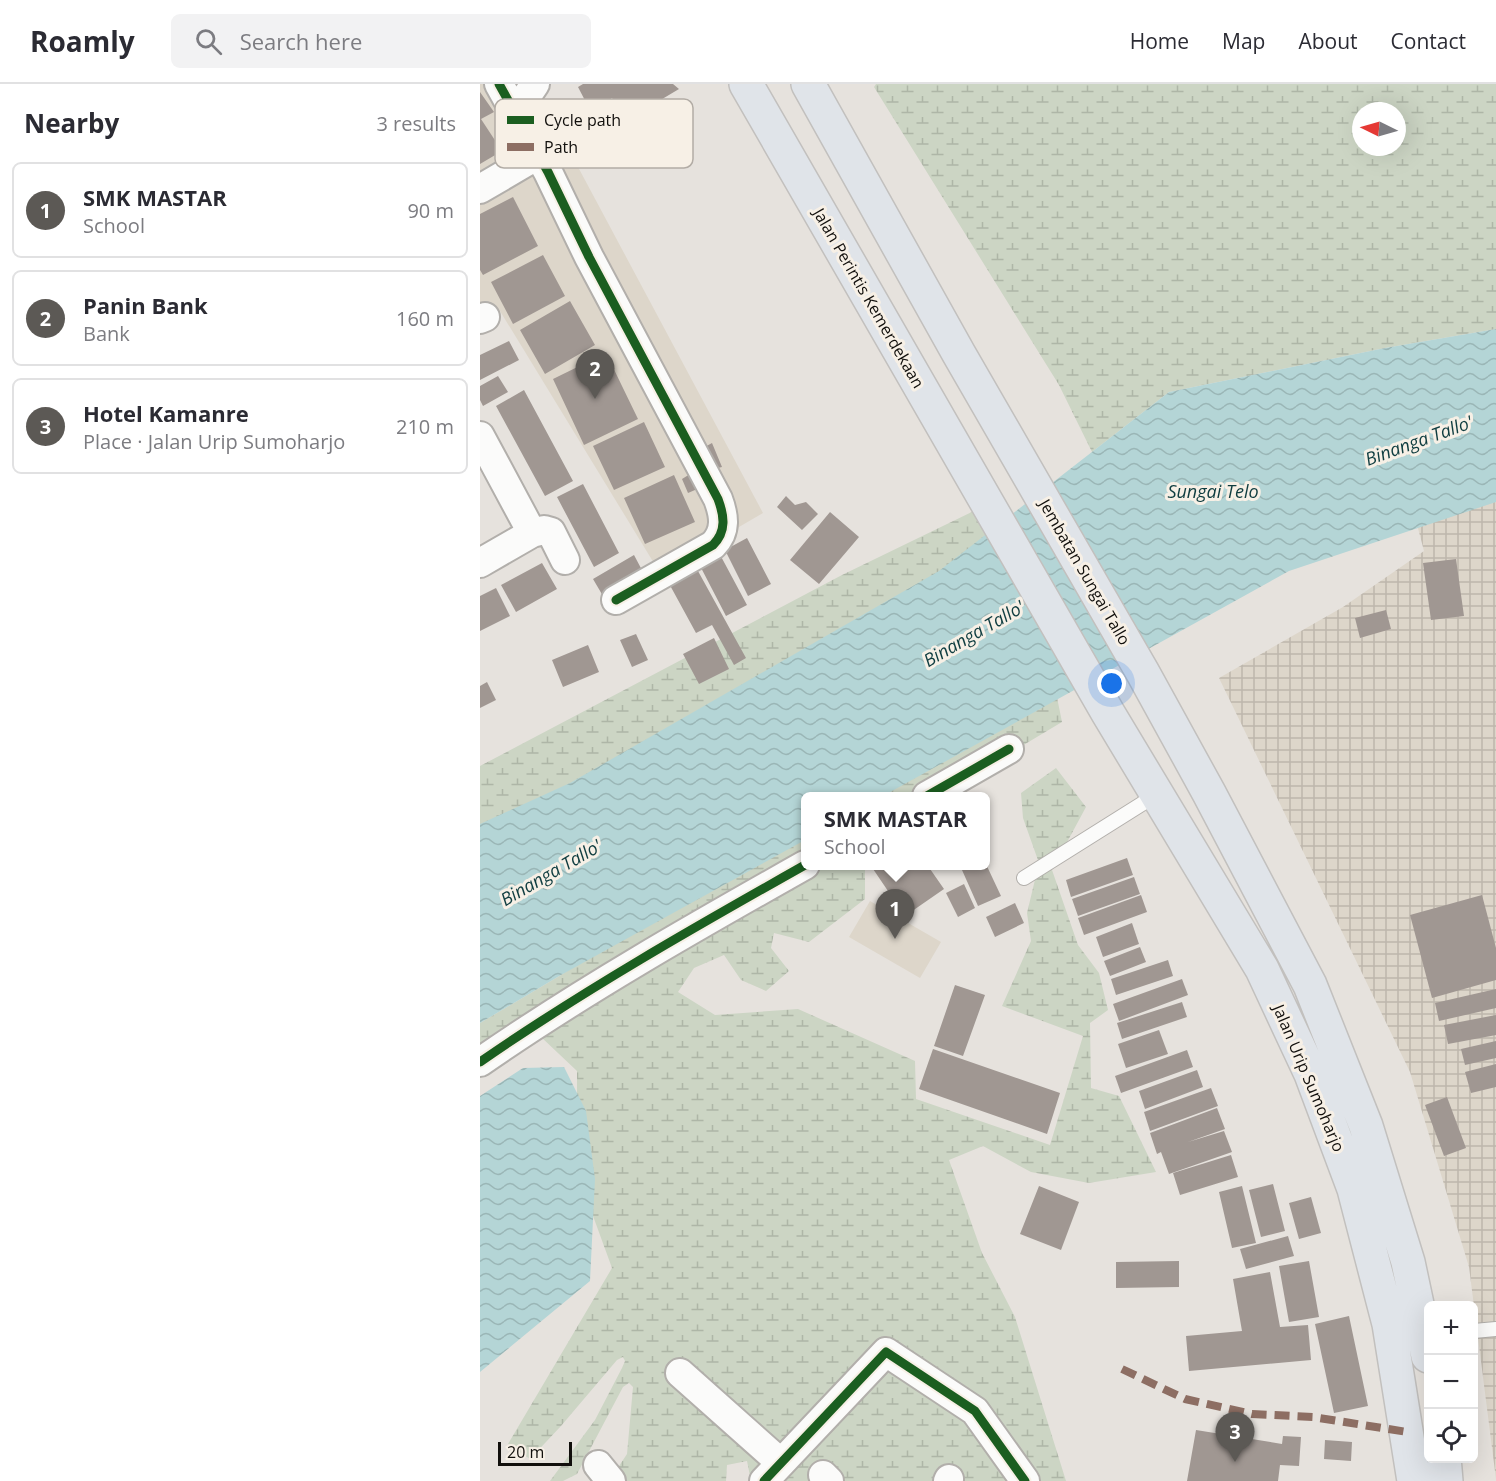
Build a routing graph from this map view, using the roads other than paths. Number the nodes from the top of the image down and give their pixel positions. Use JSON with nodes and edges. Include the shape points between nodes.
{"nodes":[{"id":1,"x":499,"y":84,"type":"edge"},
{"id":2,"x":535,"y":84,"type":"edge"},
{"id":3,"x":746,"y":84,"type":"edge"},
{"id":4,"x":808,"y":84,"type":"edge"},
{"id":5,"x":508,"y":99,"type":"edge"},
{"id":6,"x":525,"y":99,"type":"edge"},
{"id":7,"x":516,"y":168,"type":"edge"},
{"id":8,"x":544,"y":168,"type":"edge"},
{"id":9,"x":480,"y":189,"type":"edge"},
{"id":10,"x":480,"y":436,"type":"edge"},
{"id":11,"x":532,"y":533,"type":"junction"},
{"id":12,"x":565,"y":560,"type":"dead end"},
{"id":13,"x":480,"y":563,"type":"edge"},
{"id":14,"x":616,"y":600,"type":"dead end"},
{"id":15,"x":1143,"y":673,"type":"joint"},
{"id":16,"x":1108,"y":713,"type":"joint"},
{"id":17,"x":1009,"y":749,"type":"dead end"},
{"id":18,"x":934,"y":792,"type":"edge"},
{"id":19,"x":1156,"y":795,"type":"junction"},
{"id":20,"x":801,"y":868,"type":"edge"},
{"id":21,"x":1024,"y":878,"type":"dead end"},
{"id":22,"x":480,"y":1062,"type":"edge"},
{"id":23,"x":1496,"y":1329,"type":"edge"},
{"id":24,"x":1424,"y":1330,"type":"edge"},
{"id":25,"x":1478,"y":1331,"type":"edge"},
{"id":26,"x":680,"y":1373,"type":"dead end"},
{"id":27,"x":1444,"y":1463,"type":"edge"},
{"id":28,"x":772,"y":1472,"type":"edge"},
{"id":29,"x":1025,"y":1481,"type":"edge"},
{"id":30,"x":1414,"y":1481,"type":"edge"},
{"id":31,"x":1446,"y":1481,"type":"edge"}],
"edges":[{"from":1,"to":5,"type":"street"},
{"from":2,"to":6,"type":"street"},
{"from":3,"to":16,"type":"highway","name":"Jalan Perintis Kemerdekaan"},
{"from":4,"to":15,"type":"highway","name":"Jembatan Sungai Tallo"},
{"from":7,"to":9,"type":"street"},
{"from":8,"to":14,"type":"street","via":[[725,516],[719,539],[713,545]]},
{"from":10,"to":11,"type":"street"},
{"from":11,"to":12,"type":"street","via":[[551,532]]},
{"from":11,"to":13,"type":"street"},
{"from":15,"to":24,"type":"highway","name":"Jalan Urip Sumoharjo","via":[[1310,985],[1366,1126],[1408,1262]]},
{"from":16,"to":19,"type":"highway","name":"Jalan Urip Sumoharjo"},
{"from":17,"to":18,"type":"street"},
{"from":19,"to":21,"type":"lane"},
{"from":19,"to":30,"type":"highway","name":"Jalan Urip Sumoharjo","via":[[1262,969],[1311,1074],[1354,1189],[1389,1324]]},
{"from":20,"to":22,"type":"street","via":[[567,1005]]},
{"from":23,"to":25,"type":"lane"},
{"from":26,"to":28,"type":"street"},
{"from":27,"to":31,"type":"highway"},
{"from":28,"to":29,"type":"street","via":[[886,1352],[975,1411]]}]}
